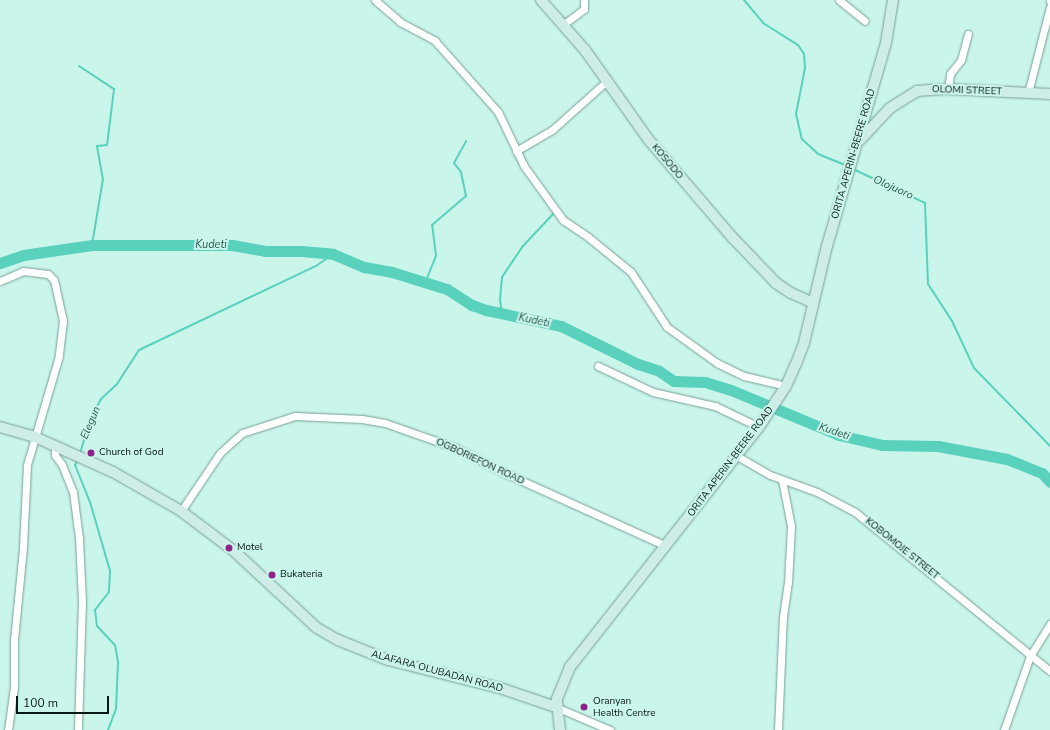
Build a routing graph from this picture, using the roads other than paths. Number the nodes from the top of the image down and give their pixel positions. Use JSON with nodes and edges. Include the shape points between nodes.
{"nodes":[{"id":1,"x":375,"y":0,"type":"edge"},
{"id":2,"x":541,"y":0,"type":"edge"},
{"id":3,"x":584,"y":0,"type":"edge"},
{"id":4,"x":839,"y":0,"type":"edge"},
{"id":5,"x":893,"y":0,"type":"edge"},
{"id":6,"x":1050,"y":7,"type":"edge"},
{"id":7,"x":865,"y":21,"type":"dead end"},
{"id":8,"x":564,"y":24,"type":"junction"},
{"id":9,"x":968,"y":34,"type":"dead end"},
{"id":10,"x":608,"y":80,"type":"junction"},
{"id":11,"x":948,"y":89,"type":"junction"},
{"id":12,"x":1028,"y":93,"type":"junction"},
{"id":13,"x":1050,"y":94,"type":"edge"},
{"id":14,"x":857,"y":143,"type":"junction"},
{"id":15,"x":516,"y":151,"type":"junction"},
{"id":16,"x":0,"y":281,"type":"edge"},
{"id":17,"x":813,"y":303,"type":"junction"},
{"id":18,"x":598,"y":366,"type":"dead end"},
{"id":19,"x":786,"y":386,"type":"junction"},
{"id":20,"x":0,"y":426,"type":"edge"},
{"id":21,"x":759,"y":427,"type":"junction"},
{"id":22,"x":35,"y":437,"type":"junction"},
{"id":23,"x":55,"y":446,"type":"junction"},
{"id":24,"x":737,"y":456,"type":"junction"},
{"id":25,"x":782,"y":480,"type":"junction"},
{"id":26,"x":181,"y":511,"type":"junction"},
{"id":27,"x":666,"y":546,"type":"junction"},
{"id":28,"x":1050,"y":624,"type":"edge"},
{"id":29,"x":1030,"y":656,"type":"junction"},
{"id":30,"x":1050,"y":671,"type":"edge"},
{"id":31,"x":556,"y":707,"type":"junction"},
{"id":32,"x":8,"y":730,"type":"edge"},
{"id":33,"x":78,"y":730,"type":"edge"},
{"id":34,"x":560,"y":730,"type":"edge"},
{"id":35,"x":610,"y":730,"type":"edge"},
{"id":36,"x":778,"y":730,"type":"edge"},
{"id":37,"x":1004,"y":730,"type":"edge"}],
"edges":[{"from":1,"to":15,"type":"street","via":[[400,22],[435,41],[498,112]]},
{"from":2,"to":8,"type":"main road","name":"KOSODO"},
{"from":3,"to":8,"type":"street","via":[[584,9]]},
{"from":4,"to":7,"type":"street"},
{"from":5,"to":14,"type":"main road","name":"ORITA APERIN-BEERE ROAD","via":[[886,43]]},
{"from":6,"to":12,"type":"street"},
{"from":8,"to":10,"type":"main road","name":"KOSODO"},
{"from":9,"to":11,"type":"street","via":[[961,60],[950,74]]},
{"from":10,"to":15,"type":"street","via":[[552,130]]},
{"from":10,"to":17,"type":"main road","name":"KOSODO","via":[[648,139],[760,268],[791,293]]},
{"from":11,"to":12,"type":"main road","name":"OLOMI STREET"},
{"from":11,"to":14,"type":"main road","name":"OLOMI STREET","via":[[917,91],[904,98],[875,121]]},
{"from":12,"to":13,"type":"main road","name":"OLOMI STREET"},
{"from":14,"to":17,"type":"main road","name":"ORITA APERIN-BEERE ROAD"},
{"from":15,"to":19,"type":"street","via":[[532,179],[562,220],[594,241],[631,272],[668,328],[716,363],[744,376]]},
{"from":16,"to":22,"type":"street","via":[[23,271],[48,274],[54,280],[61,303],[63,321],[60,356]]},
{"from":17,"to":19,"type":"main road","name":"ORITA APERIN-BEERE ROAD","via":[[804,343]]},
{"from":18,"to":21,"type":"street","via":[[653,392],[715,406]]},
{"from":19,"to":21,"type":"main road","name":"ORITA APERIN-BEERE ROAD"},
{"from":20,"to":22,"type":"main road","name":"ALAFARA OLUBADAN ROAD"},
{"from":21,"to":24,"type":"main road","name":"ORITA APERIN-BEERE ROAD"},
{"from":22,"to":23,"type":"main road","name":"ALAFARA OLUBADAN ROAD"},
{"from":22,"to":32,"type":"street","via":[[26,479],[23,548],[14,640],[14,687]]},
{"from":23,"to":26,"type":"main road","name":"ALAFARA OLUBADAN ROAD","via":[[131,481]]},
{"from":23,"to":33,"type":"street","via":[[55,455],[73,492],[79,538],[82,601]]},
{"from":24,"to":25,"type":"street","name":"KOBOMOJE STREET"},
{"from":24,"to":27,"type":"main road","name":"ORITA APERIN-BEERE ROAD"},
{"from":25,"to":29,"type":"street","name":"KOBOMOJE STREET","via":[[817,492],[865,520]]},
{"from":25,"to":36,"type":"street","via":[[791,526]]},
{"from":26,"to":27,"type":"street","name":"OGBORIEFON ROAD","via":[[220,453],[242,433],[295,416],[362,419],[385,423],[456,448],[509,475]]},
{"from":26,"to":31,"type":"main road","name":"ALAFARA OLUBADAN ROAD","via":[[234,551],[313,625],[338,640],[388,660],[500,688]]},
{"from":27,"to":31,"type":"main road","name":"ORITA APERIN-BEERE ROAD","via":[[570,667],[558,691]]},
{"from":28,"to":29,"type":"street"},
{"from":29,"to":30,"type":"street","name":"KOBOMOJE STREET"},
{"from":29,"to":37,"type":"street"},
{"from":31,"to":34,"type":"main road","name":"ORITA APERIN-BEERE ROAD"},
{"from":31,"to":35,"type":"street"}]}
